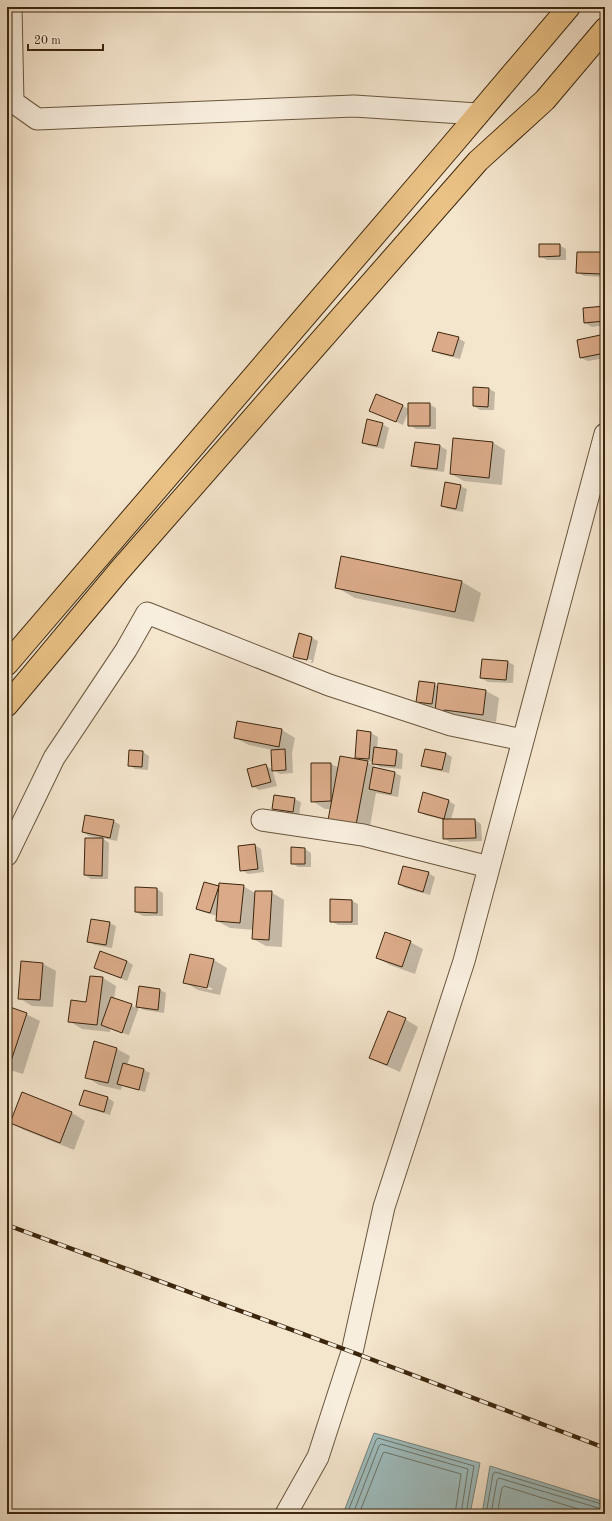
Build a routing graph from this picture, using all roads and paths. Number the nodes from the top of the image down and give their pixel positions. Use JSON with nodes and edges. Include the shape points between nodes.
{"nodes":[{"id":1,"x":11,"y":7,"type":"edge"},
{"id":2,"x":568,"y":7,"type":"edge"},
{"id":3,"x":605,"y":29,"type":"edge"},
{"id":4,"x":478,"y":114,"type":"junction"},
{"id":5,"x":605,"y":434,"type":"edge"},
{"id":6,"x":7,"y":664,"type":"edge"},
{"id":7,"x":7,"y":705,"type":"edge"},
{"id":8,"x":523,"y":740,"type":"junction"},
{"id":9,"x":262,"y":820,"type":"dead end"},
{"id":10,"x":7,"y":854,"type":"edge"},
{"id":11,"x":489,"y":867,"type":"junction"},
{"id":12,"x":286,"y":1514,"type":"edge"}],
"edges":[{"from":1,"to":4,"type":"street","via":[[13,102],[37,119],[354,106]]},
{"from":2,"to":4,"type":"main road"},
{"from":3,"to":7,"type":"main road","via":[[545,100],[478,161],[119,571]]},
{"from":4,"to":6,"type":"main road"},
{"from":5,"to":8,"type":"street"},
{"from":8,"to":10,"type":"street","via":[[451,725],[328,685],[147,613],[126,650],[54,758]]},
{"from":8,"to":11,"type":"street"},
{"from":9,"to":11,"type":"street","via":[[362,835]]},
{"from":11,"to":12,"type":"street","via":[[464,961],[384,1207],[352,1352],[318,1456]]}]}
